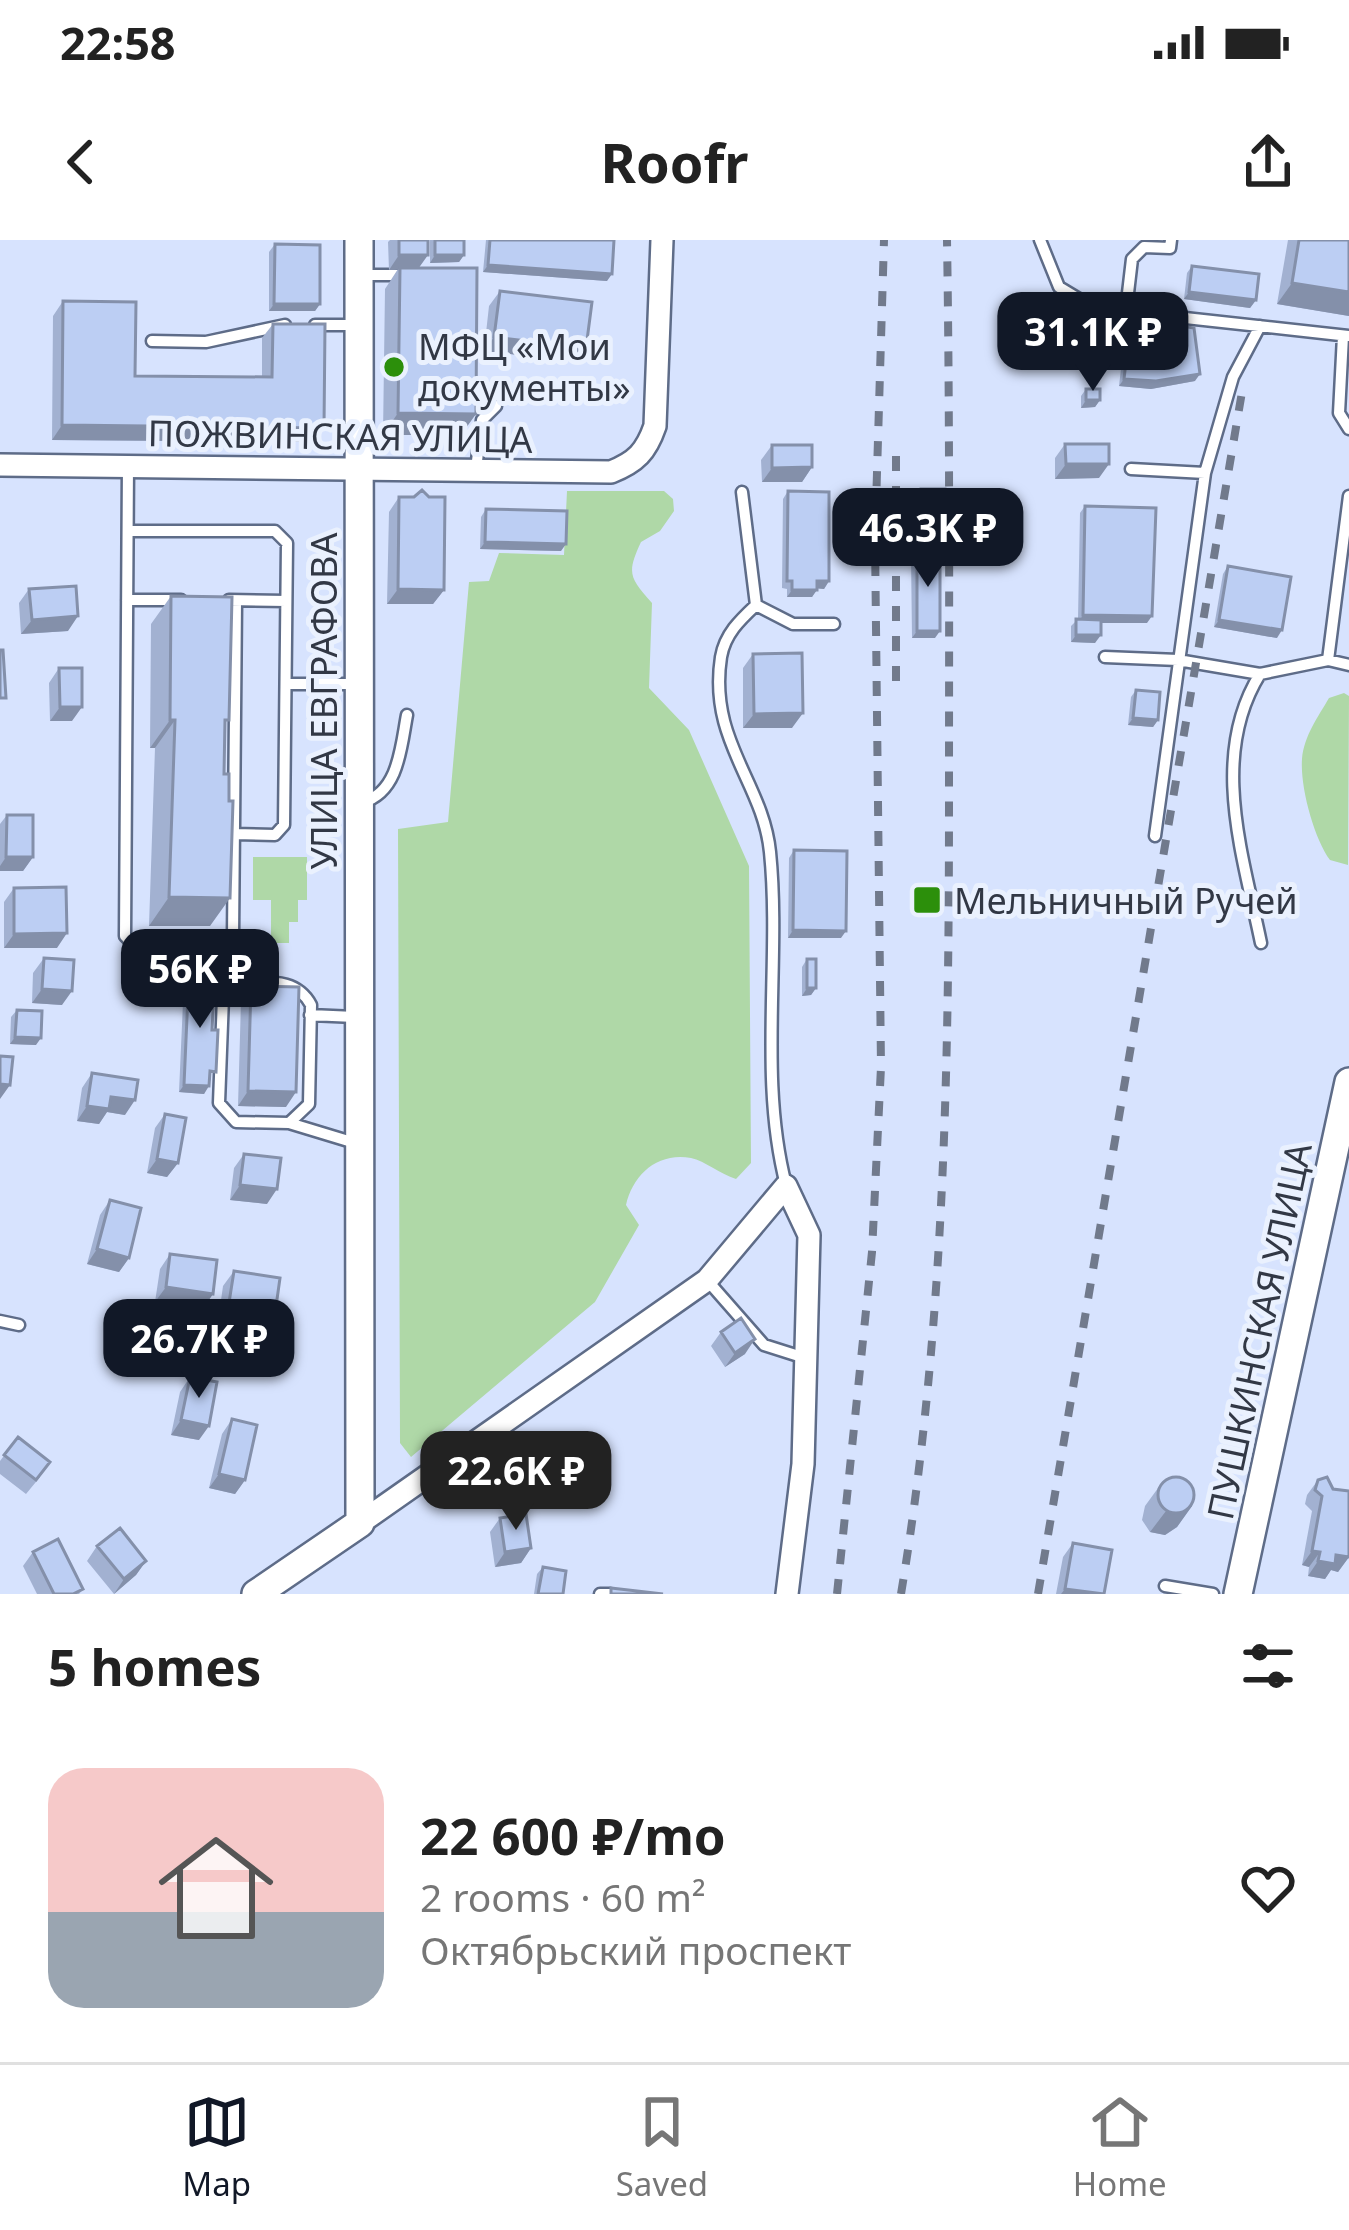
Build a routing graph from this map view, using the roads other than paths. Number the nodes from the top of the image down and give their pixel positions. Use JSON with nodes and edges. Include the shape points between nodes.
{"nodes":[{"id":1,"x":358,"y":240,"type":"edge"},
{"id":2,"x":662,"y":240,"type":"edge"},
{"id":3,"x":1040,"y":240,"type":"edge"},
{"id":4,"x":1171,"y":240,"type":"edge"},
{"id":5,"x":359,"y":275,"type":"junction"},
{"id":6,"x":419,"y":275,"type":"edge"},
{"id":7,"x":1126,"y":310,"type":"junction"},
{"id":8,"x":359,"y":326,"type":"junction"},
{"id":9,"x":1260,"y":326,"type":"junction"},
{"id":10,"x":1346,"y":336,"type":"edge"},
{"id":11,"x":152,"y":341,"type":"dead end"},
{"id":12,"x":496,"y":406,"type":"dead end"},
{"id":13,"x":1349,"y":428,"type":"edge"},
{"id":14,"x":0,"y":465,"type":"edge"},
{"id":15,"x":128,"y":465,"type":"junction"},
{"id":16,"x":359,"y":469,"type":"junction"},
{"id":17,"x":1131,"y":469,"type":"dead end"},
{"id":18,"x":476,"y":472,"type":"junction"},
{"id":19,"x":1205,"y":473,"type":"junction"},
{"id":20,"x":742,"y":492,"type":"dead end"},
{"id":21,"x":1349,"y":496,"type":"edge"},
{"id":22,"x":128,"y":531,"type":"junction"},
{"id":23,"x":127,"y":600,"type":"junction"},
{"id":24,"x":189,"y":600,"type":"edge"},
{"id":25,"x":207,"y":600,"type":"edge"},
{"id":26,"x":236,"y":601,"type":"junction"},
{"id":27,"x":286,"y":601,"type":"junction"},
{"id":28,"x":756,"y":605,"type":"junction"},
{"id":29,"x":834,"y":623,"type":"dead end"},
{"id":30,"x":1105,"y":657,"type":"dead end"},
{"id":31,"x":1178,"y":660,"type":"junction"},
{"id":32,"x":1328,"y":660,"type":"junction"},
{"id":33,"x":1349,"y":665,"type":"edge"},
{"id":34,"x":1260,"y":674,"type":"junction"},
{"id":35,"x":286,"y":684,"type":"junction"},
{"id":36,"x":359,"y":684,"type":"junction"},
{"id":37,"x":407,"y":715,"type":"dead end"},
{"id":38,"x":359,"y":804,"type":"junction"},
{"id":39,"x":234,"y":834,"type":"junction"},
{"id":40,"x":1154,"y":836,"type":"dead end"},
{"id":41,"x":1261,"y":944,"type":"dead end"},
{"id":42,"x":310,"y":1016,"type":"junction"},
{"id":43,"x":360,"y":1017,"type":"junction"},
{"id":44,"x":1349,"y":1082,"type":"edge"},
{"id":45,"x":289,"y":1123,"type":"junction"},
{"id":46,"x":360,"y":1145,"type":"junction"},
{"id":47,"x":786,"y":1186,"type":"junction"},
{"id":48,"x":707,"y":1280,"type":"junction"},
{"id":49,"x":0,"y":1321,"type":"edge"},
{"id":50,"x":19,"y":1325,"type":"dead end"},
{"id":51,"x":805,"y":1358,"type":"junction"},
{"id":52,"x":361,"y":1522,"type":"junction"},
{"id":53,"x":1166,"y":1586,"type":"dead end"},
{"id":54,"x":256,"y":1594,"type":"edge"},
{"id":55,"x":600,"y":1594,"type":"edge"},
{"id":56,"x":610,"y":1594,"type":"edge"},
{"id":57,"x":787,"y":1594,"type":"edge"},
{"id":58,"x":1214,"y":1594,"type":"edge"},
{"id":59,"x":1238,"y":1594,"type":"edge"}],
"edges":[{"from":1,"to":5,"type":"street","name":"УЛИЦА ЕВГРАФОВА"},
{"from":2,"to":18,"type":"street","name":"ПОЖВИНСКАЯ УЛИЦА","via":[[648,447],[611,472]]},
{"from":3,"to":7,"type":"lane","via":[[1059,287],[1074,301]]},
{"from":4,"to":7,"type":"lane","via":[[1170,248],[1144,247],[1132,259]]},
{"from":5,"to":6,"type":"lane"},
{"from":5,"to":8,"type":"street","name":"УЛИЦА ЕВГРАФОВА"},
{"from":7,"to":9,"type":"lane"},
{"from":8,"to":11,"type":"lane","via":[[268,325],[206,342]]},
{"from":8,"to":16,"type":"street","name":"УЛИЦА ЕВГРАФОВА"},
{"from":9,"to":10,"type":"lane"},
{"from":9,"to":19,"type":"lane","via":[[1233,377]]},
{"from":10,"to":13,"type":"lane","via":[[1339,412]]},
{"from":12,"to":18,"type":"lane","via":[[482,420]]},
{"from":14,"to":15,"type":"street","name":"ПОЖВИНСКАЯ УЛИЦА"},
{"from":15,"to":16,"type":"street","name":"ПОЖВИНСКАЯ УЛИЦА"},
{"from":15,"to":22,"type":"lane"},
{"from":16,"to":18,"type":"street","name":"ПОЖВИНСКАЯ УЛИЦА"},
{"from":16,"to":36,"type":"street","name":"УЛИЦА ЕВГРАФОВА"},
{"from":17,"to":19,"type":"lane"},
{"from":19,"to":31,"type":"lane"},
{"from":20,"to":28,"type":"lane"},
{"from":21,"to":32,"type":"lane"},
{"from":22,"to":23,"type":"lane"},
{"from":22,"to":27,"type":"lane","via":[[274,532],[286,543]]},
{"from":23,"to":24,"type":"lane"},
{"from":23,"to":39,"type":"lane","via":[[129,945],[229,945]]},
{"from":25,"to":26,"type":"lane"},
{"from":26,"to":27,"type":"lane"},
{"from":26,"to":39,"type":"lane"},
{"from":27,"to":35,"type":"lane"},
{"from":28,"to":29,"type":"lane","via":[[793,624]]},
{"from":28,"to":47,"type":"lane","via":[[732,627],[721,656],[722,723],[770,851],[775,1119]]},
{"from":30,"to":31,"type":"lane"},
{"from":31,"to":34,"type":"lane"},
{"from":31,"to":40,"type":"lane"},
{"from":32,"to":33,"type":"lane"},
{"from":32,"to":34,"type":"lane"},
{"from":34,"to":41,"type":"lane","via":[[1234,730],[1232,769]]},
{"from":35,"to":36,"type":"lane"},
{"from":35,"to":39,"type":"lane","via":[[284,824],[275,835]]},
{"from":36,"to":38,"type":"street","name":"УЛИЦА ЕВГРАФОВА"},
{"from":37,"to":38,"type":"lane","via":[[390,780],[376,799]]},
{"from":38,"to":43,"type":"street","name":"УЛИЦА ЕВГРАФОВА"},
{"from":42,"to":43,"type":"lane"},
{"from":42,"to":45,"type":"lane","via":[[309,1104]]},
{"from":42,"to":45,"type":"lane","via":[[303,991],[289,983],[239,982],[223,997],[225,1115]]},
{"from":43,"to":46,"type":"street","name":"УЛИЦА ЕВГРАФОВА"},
{"from":44,"to":59,"type":"street","name":"ПУШКИНСКАЯ УЛИЦА"},
{"from":45,"to":46,"type":"lane"},
{"from":46,"to":52,"type":"street","name":"УЛИЦА ЕВГРАФОВА"},
{"from":47,"to":48,"type":"street"},
{"from":47,"to":51,"type":"street","via":[[809,1235]]},
{"from":48,"to":51,"type":"lane","via":[[764,1346]]},
{"from":48,"to":52,"type":"street"},
{"from":49,"to":50,"type":"lane"},
{"from":51,"to":57,"type":"street"},
{"from":52,"to":54,"type":"street"},
{"from":53,"to":58,"type":"lane"},
{"from":55,"to":56,"type":"lane"}]}
